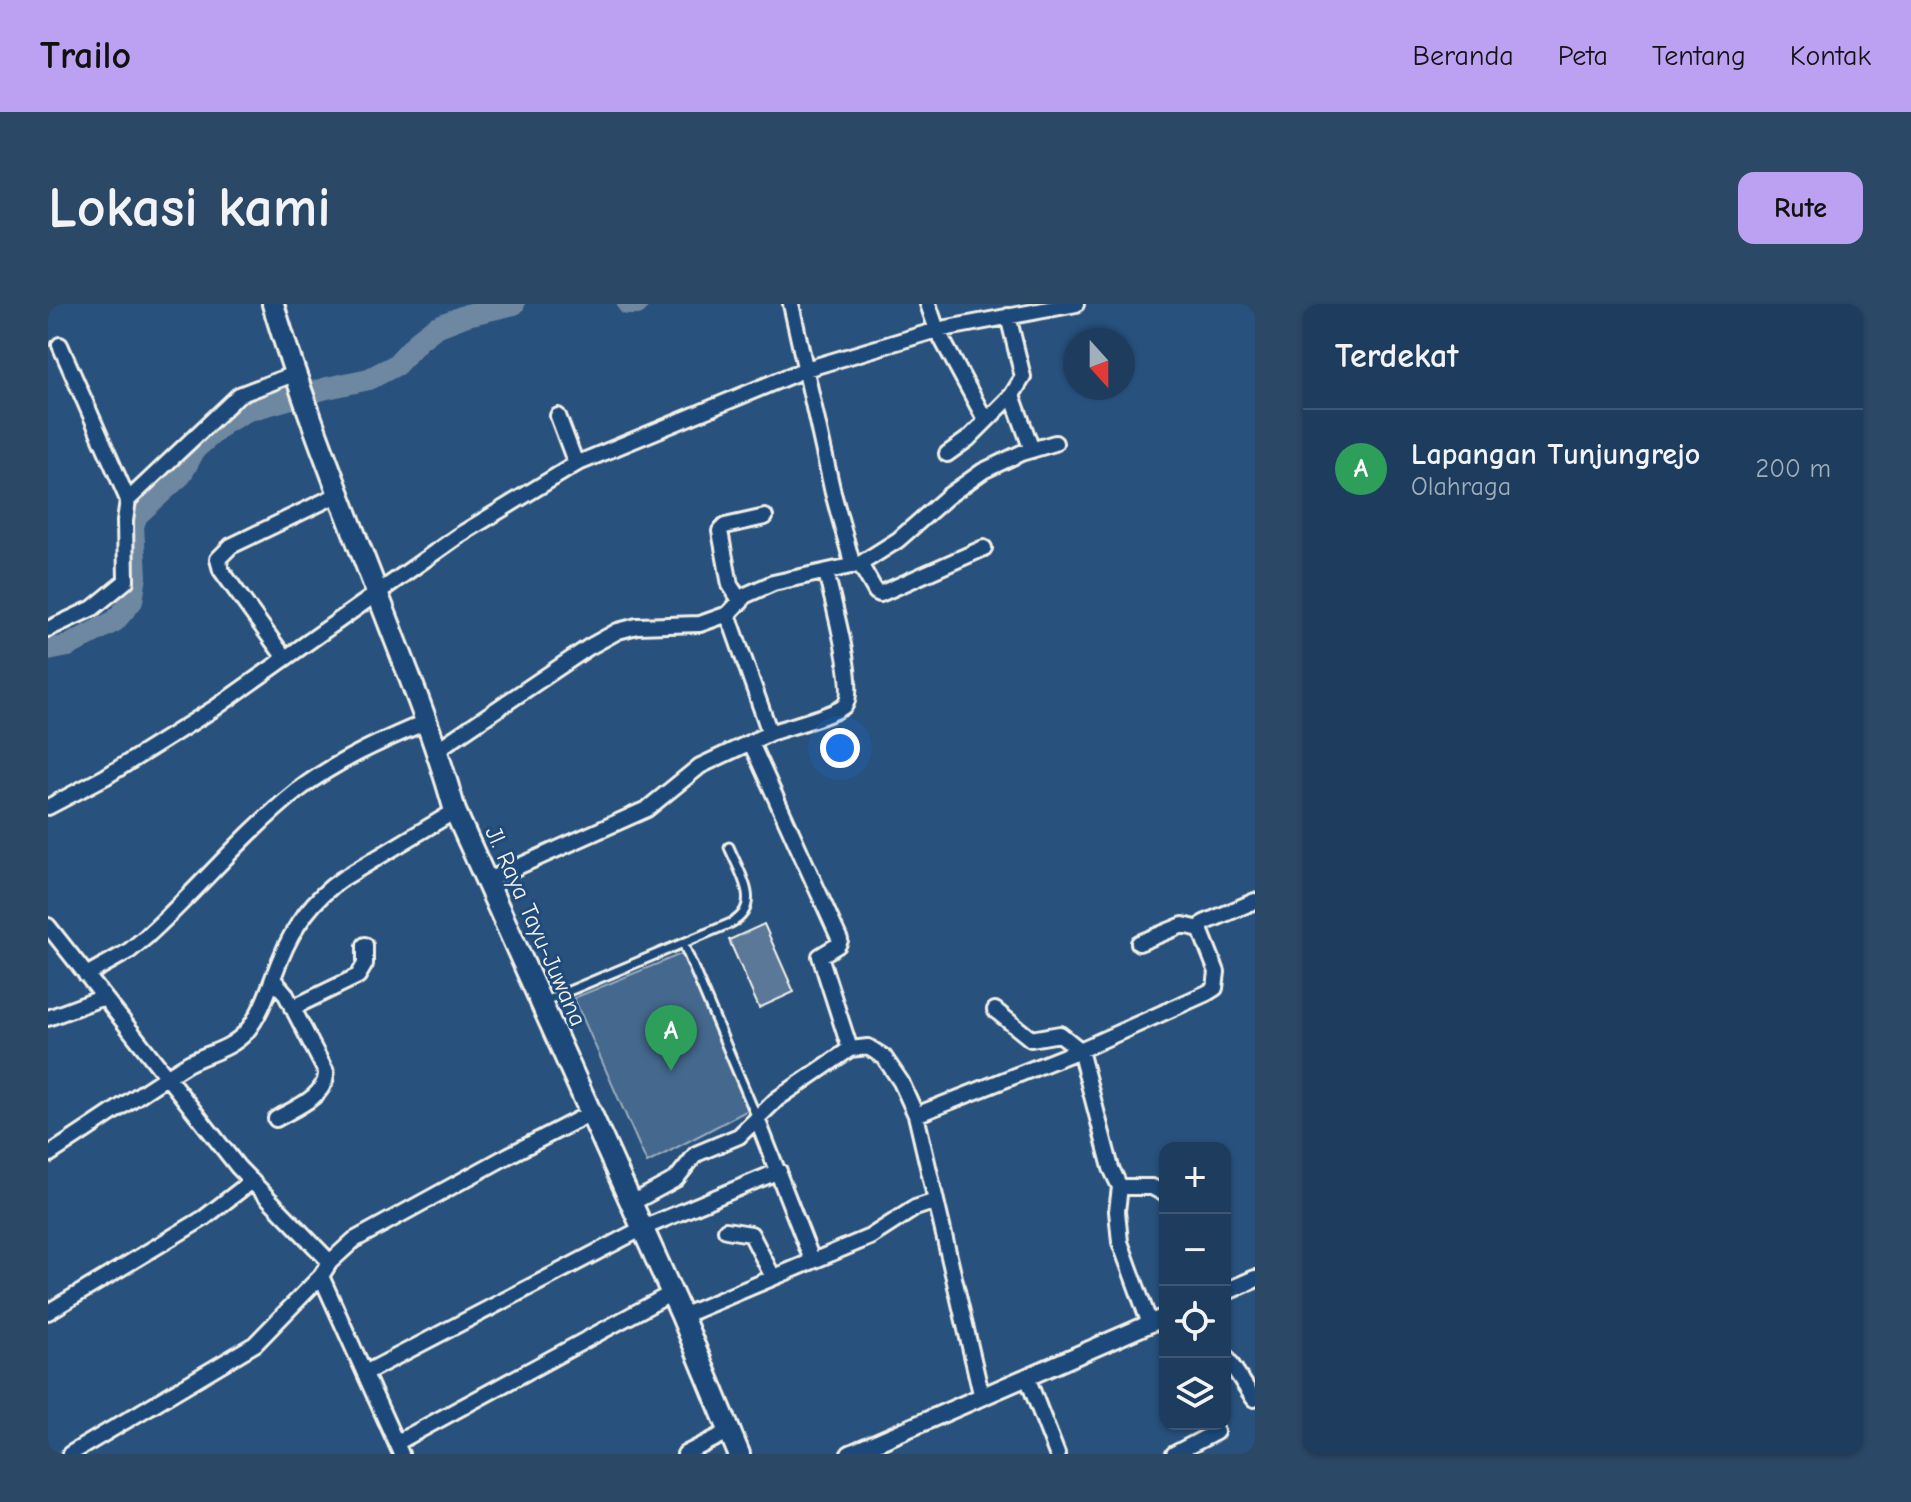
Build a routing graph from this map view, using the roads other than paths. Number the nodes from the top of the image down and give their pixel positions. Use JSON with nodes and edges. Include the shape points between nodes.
{"nodes":[{"id":1,"x":273,"y":304,"type":"edge"},
{"id":2,"x":791,"y":304,"type":"edge"},
{"id":3,"x":928,"y":304,"type":"edge"},
{"id":4,"x":1076,"y":304,"type":"edge"},
{"id":5,"x":1008,"y":316,"type":"junction"},
{"id":6,"x":937,"y":330,"type":"junction"},
{"id":7,"x":60,"y":345,"type":"dead end"},
{"id":8,"x":806,"y":369,"type":"junction"},
{"id":9,"x":296,"y":379,"type":"junction"},
{"id":10,"x":1012,"y":395,"type":"junction"},
{"id":11,"x":558,"y":416,"type":"dead end"},
{"id":12,"x":986,"y":421,"type":"junction"},
{"id":13,"x":1055,"y":443,"type":"dead end"},
{"id":14,"x":1032,"y":450,"type":"junction"},
{"id":15,"x":947,"y":454,"type":"dead end"},
{"id":16,"x":576,"y":464,"type":"junction"},
{"id":17,"x":339,"y":494,"type":"junction"},
{"id":18,"x":128,"y":500,"type":"junction"},
{"id":19,"x":765,"y":517,"type":"dead end"},
{"id":20,"x":984,"y":548,"type":"dead end"},
{"id":21,"x":857,"y":565,"type":"junction"},
{"id":22,"x":826,"y":572,"type":"junction"},
{"id":23,"x":378,"y":595,"type":"junction"},
{"id":24,"x":741,"y":602,"type":"junction"},
{"id":25,"x":728,"y":614,"type":"junction"},
{"id":26,"x":48,"y":629,"type":"edge"},
{"id":27,"x":285,"y":658,"type":"junction"},
{"id":28,"x":426,"y":722,"type":"junction"},
{"id":29,"x":770,"y":733,"type":"junction"},
{"id":30,"x":751,"y":743,"type":"junction"},
{"id":31,"x":438,"y":749,"type":"junction"},
{"id":32,"x":48,"y":807,"type":"edge"},
{"id":33,"x":455,"y":811,"type":"junction"},
{"id":34,"x":729,"y":847,"type":"dead end"},
{"id":35,"x":488,"y":880,"type":"junction"},
{"id":36,"x":1255,"y":901,"type":"edge"},
{"id":37,"x":48,"y":926,"type":"edge"},
{"id":38,"x":1200,"y":929,"type":"junction"},
{"id":39,"x":683,"y":943,"type":"junction"},
{"id":40,"x":1139,"y":943,"type":"dead end"},
{"id":41,"x":365,"y":945,"type":"dead end"},
{"id":42,"x":86,"y":975,"type":"junction"},
{"id":43,"x":273,"y":979,"type":"junction"},
{"id":44,"x":104,"y":997,"type":"junction"},
{"id":45,"x":543,"y":1001,"type":"junction"},
{"id":46,"x":292,"y":1008,"type":"junction"},
{"id":47,"x":995,"y":1010,"type":"dead end"},
{"id":48,"x":48,"y":1018,"type":"edge"},
{"id":49,"x":850,"y":1049,"type":"junction"},
{"id":50,"x":1080,"y":1050,"type":"junction"},
{"id":51,"x":167,"y":1078,"type":"junction"},
{"id":52,"x":591,"y":1113,"type":"junction"},
{"id":53,"x":916,"y":1115,"type":"junction"},
{"id":54,"x":276,"y":1119,"type":"dead end"},
{"id":55,"x":757,"y":1119,"type":"junction"},
{"id":56,"x":48,"y":1155,"type":"edge"},
{"id":57,"x":779,"y":1171,"type":"junction"},
{"id":58,"x":252,"y":1181,"type":"junction"},
{"id":59,"x":1120,"y":1187,"type":"junction"},
{"id":60,"x":1159,"y":1191,"type":"edge"},
{"id":61,"x":936,"y":1201,"type":"junction"},
{"id":62,"x":632,"y":1203,"type":"junction"},
{"id":63,"x":643,"y":1228,"type":"junction"},
{"id":64,"x":726,"y":1230,"type":"dead end"},
{"id":65,"x":812,"y":1260,"type":"junction"},
{"id":66,"x":330,"y":1262,"type":"junction"},
{"id":67,"x":321,"y":1276,"type":"junction"},
{"id":68,"x":773,"y":1277,"type":"junction"},
{"id":69,"x":1255,"y":1279,"type":"edge"},
{"id":70,"x":1231,"y":1289,"type":"edge"},
{"id":71,"x":672,"y":1293,"type":"junction"},
{"id":72,"x":48,"y":1312,"type":"edge"},
{"id":73,"x":682,"y":1316,"type":"junction"},
{"id":74,"x":1158,"y":1320,"type":"edge"},
{"id":75,"x":1227,"y":1358,"type":"edge"},
{"id":76,"x":365,"y":1373,"type":"junction"},
{"id":77,"x":1027,"y":1377,"type":"junction"},
{"id":78,"x":982,"y":1398,"type":"junction"},
{"id":79,"x":1254,"y":1399,"type":"edge"},
{"id":80,"x":728,"y":1432,"type":"junction"},
{"id":81,"x":1216,"y":1432,"type":"dead end"},
{"id":82,"x":398,"y":1448,"type":"edge"},
{"id":83,"x":70,"y":1454,"type":"edge"},
{"id":84,"x":685,"y":1454,"type":"edge"},
{"id":85,"x":739,"y":1454,"type":"edge"},
{"id":86,"x":850,"y":1454,"type":"edge"},
{"id":87,"x":1057,"y":1454,"type":"edge"},
{"id":88,"x":1174,"y":1454,"type":"edge"}],
"edges":[{"from":1,"to":9,"type":"main road"},
{"from":2,"to":8,"type":"street"},
{"from":3,"to":6,"type":"street"},
{"from":4,"to":5,"type":"street"},
{"from":5,"to":6,"type":"street"},
{"from":5,"to":10,"type":"street","via":[[1023,372]]},
{"from":6,"to":8,"type":"street"},
{"from":6,"to":12,"type":"street"},
{"from":7,"to":18,"type":"street"},
{"from":8,"to":16,"type":"street"},
{"from":8,"to":21,"type":"street","via":[[831,481]]},
{"from":9,"to":17,"type":"main road","name":"Jl. Raya Tayu-Juwana"},
{"from":9,"to":18,"type":"street","via":[[239,395]]},
{"from":10,"to":12,"type":"street"},
{"from":10,"to":14,"type":"street"},
{"from":11,"to":16,"type":"street"},
{"from":12,"to":15,"type":"street"},
{"from":13,"to":14,"type":"street"},
{"from":14,"to":21,"type":"street","via":[[968,481],[898,540]]},
{"from":16,"to":23,"type":"street","via":[[458,536]]},
{"from":17,"to":23,"type":"main road","name":"Jl. Raya Tayu-Juwana"},
{"from":17,"to":27,"type":"street","via":[[231,546],[218,559]]},
{"from":18,"to":26,"type":"street","via":[[126,581],[93,608]]},
{"from":19,"to":24,"type":"street","via":[[720,531],[730,585]]},
{"from":20,"to":21,"type":"street","via":[[880,594]]},
{"from":21,"to":22,"type":"street"},
{"from":22,"to":24,"type":"street","via":[[773,583]]},
{"from":22,"to":29,"type":"street","via":[[849,698],[839,710]]},
{"from":23,"to":27,"type":"street"},
{"from":23,"to":28,"type":"main road","name":"Jl. Raya Tayu-Juwana"},
{"from":24,"to":25,"type":"street"},
{"from":25,"to":29,"type":"street"},
{"from":25,"to":31,"type":"street","via":[[700,624],[618,631]]},
{"from":27,"to":32,"type":"street","via":[[168,738]]},
{"from":28,"to":31,"type":"main road","name":"Jl. Raya Tayu-Juwana"},
{"from":28,"to":42,"type":"street","via":[[351,755],[298,791],[146,937]]},
{"from":29,"to":30,"type":"street"},
{"from":30,"to":35,"type":"street","via":[[700,766],[647,809]]},
{"from":30,"to":49,"type":"street","via":[[840,940],[820,956]]},
{"from":31,"to":33,"type":"main road","name":"Jl. Raya Tayu-Juwana"},
{"from":33,"to":35,"type":"main road","name":"Jl. Raya Tayu-Juwana"},
{"from":33,"to":43,"type":"street","via":[[328,888],[299,921]]},
{"from":34,"to":39,"type":"lane","via":[[748,892],[747,910],[731,923]]},
{"from":35,"to":45,"type":"main road","name":"Jl. Raya Tayu-Juwana"},
{"from":36,"to":38,"type":"street"},
{"from":37,"to":42,"type":"street"},
{"from":38,"to":40,"type":"street","via":[[1183,925]]},
{"from":38,"to":50,"type":"street","via":[[1217,972],[1215,988]]},
{"from":39,"to":45,"type":"lane"},
{"from":39,"to":55,"type":"lane"},
{"from":41,"to":46,"type":"street","via":[[365,964],[358,976]]},
{"from":42,"to":44,"type":"street"},
{"from":43,"to":46,"type":"street"},
{"from":43,"to":51,"type":"street","via":[[242,1036]]},
{"from":44,"to":48,"type":"street"},
{"from":44,"to":51,"type":"street"},
{"from":45,"to":52,"type":"main road","name":"Jl. Raya Tayu-Juwana"},
{"from":46,"to":54,"type":"street","via":[[326,1081],[322,1090]]},
{"from":47,"to":50,"type":"street","via":[[1031,1039],[1060,1034]]},
{"from":49,"to":53,"type":"street","via":[[868,1047],[884,1057]]},
{"from":49,"to":55,"type":"street"},
{"from":50,"to":53,"type":"street"},
{"from":50,"to":59,"type":"street"},
{"from":51,"to":56,"type":"street"},
{"from":51,"to":58,"type":"street"},
{"from":52,"to":62,"type":"main road","name":"Jl. Raya Tayu-Juwana"},
{"from":52,"to":66,"type":"street","via":[[362,1236]]},
{"from":53,"to":61,"type":"street"},
{"from":55,"to":57,"type":"street"},
{"from":55,"to":62,"type":"street","via":[[739,1136],[696,1154],[676,1179]]},
{"from":57,"to":63,"type":"street"},
{"from":57,"to":65,"type":"street"},
{"from":58,"to":66,"type":"street"},
{"from":58,"to":72,"type":"street","via":[[204,1218]]},
{"from":59,"to":60,"type":"street"},
{"from":59,"to":74,"type":"street","via":[[1120,1242]]},
{"from":61,"to":65,"type":"street","via":[[870,1237]]},
{"from":61,"to":78,"type":"street"},
{"from":62,"to":63,"type":"main road","name":"Jl. Raya Tayu-Juwana"},
{"from":63,"to":71,"type":"main road","name":"Jl. Raya Tayu-Juwana"},
{"from":63,"to":76,"type":"street"},
{"from":64,"to":68,"type":"street","via":[[751,1234]]},
{"from":65,"to":68,"type":"street"},
{"from":66,"to":67,"type":"street"},
{"from":67,"to":76,"type":"street"},
{"from":67,"to":83,"type":"street","via":[[255,1344]]},
{"from":68,"to":73,"type":"street"},
{"from":69,"to":70,"type":"street"},
{"from":71,"to":73,"type":"main road","name":"Jl. Raya Tayu-Juwana"},
{"from":71,"to":82,"type":"street"},
{"from":73,"to":80,"type":"main road","name":"Jl. Raya Tayu-Juwana"},
{"from":74,"to":77,"type":"street"},
{"from":75,"to":79,"type":"street"},
{"from":76,"to":82,"type":"street"},
{"from":77,"to":78,"type":"street"},
{"from":77,"to":87,"type":"street"},
{"from":78,"to":86,"type":"street"},
{"from":80,"to":84,"type":"street"},
{"from":80,"to":85,"type":"main road","name":"Jl. Raya Tayu-Juwana"},
{"from":81,"to":88,"type":"street"}]}
